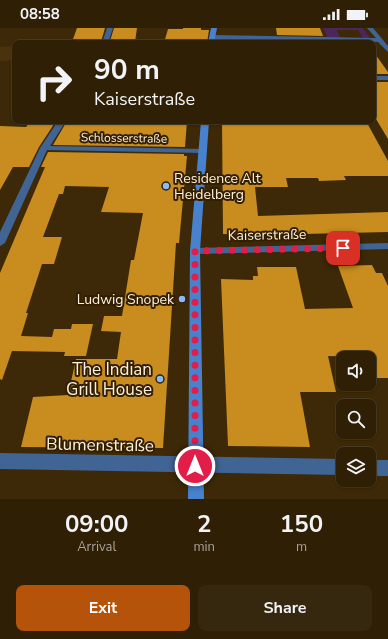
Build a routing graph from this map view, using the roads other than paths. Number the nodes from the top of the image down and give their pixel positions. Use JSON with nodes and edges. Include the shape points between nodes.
{"nodes":[{"id":1,"x":110,"y":28,"type":"edge"},
{"id":2,"x":214,"y":28,"type":"edge"},
{"id":3,"x":370,"y":28,"type":"edge"},
{"id":4,"x":106,"y":40,"type":"edge"},
{"id":5,"x":212,"y":40,"type":"edge"},
{"id":6,"x":380,"y":40,"type":"junction"},
{"id":7,"x":388,"y":50,"type":"edge"},
{"id":8,"x":376,"y":78,"type":"edge"},
{"id":9,"x":388,"y":78,"type":"edge"},
{"id":10,"x":60,"y":124,"type":"edge"},
{"id":11,"x":205,"y":124,"type":"edge"},
{"id":12,"x":44,"y":148,"type":"junction"},
{"id":13,"x":203,"y":151,"type":"junction"},
{"id":14,"x":0,"y":243,"type":"edge"},
{"id":15,"x":388,"y":246,"type":"edge"},
{"id":16,"x":195,"y":251,"type":"junction"},
{"id":17,"x":0,"y":461,"type":"edge"},
{"id":18,"x":195,"y":466,"type":"junction"},
{"id":19,"x":336,"y":467,"type":"edge"},
{"id":20,"x":376,"y":468,"type":"edge"},
{"id":21,"x":388,"y":468,"type":"edge"},
{"id":22,"x":196,"y":499,"type":"edge"}],
"edges":[{"from":1,"to":4,"type":"street"},
{"from":2,"to":5,"type":"main road"},
{"from":3,"to":6,"type":"street"},
{"from":5,"to":6,"type":"street"},
{"from":6,"to":7,"type":"street"},
{"from":8,"to":9,"type":"street"},
{"from":10,"to":12,"type":"street"},
{"from":11,"to":13,"type":"main road"},
{"from":12,"to":13,"type":"street","name":"Schlosserstraße"},
{"from":12,"to":14,"type":"street"},
{"from":13,"to":16,"type":"main road"},
{"from":15,"to":16,"type":"street","name":"Kaiserstraße"},
{"from":16,"to":18,"type":"main road"},
{"from":17,"to":18,"type":"street","name":"Blumenstraße"},
{"from":18,"to":19,"type":"street","name":"Blumenstraße"},
{"from":18,"to":22,"type":"main road"},
{"from":20,"to":21,"type":"street"}]}
